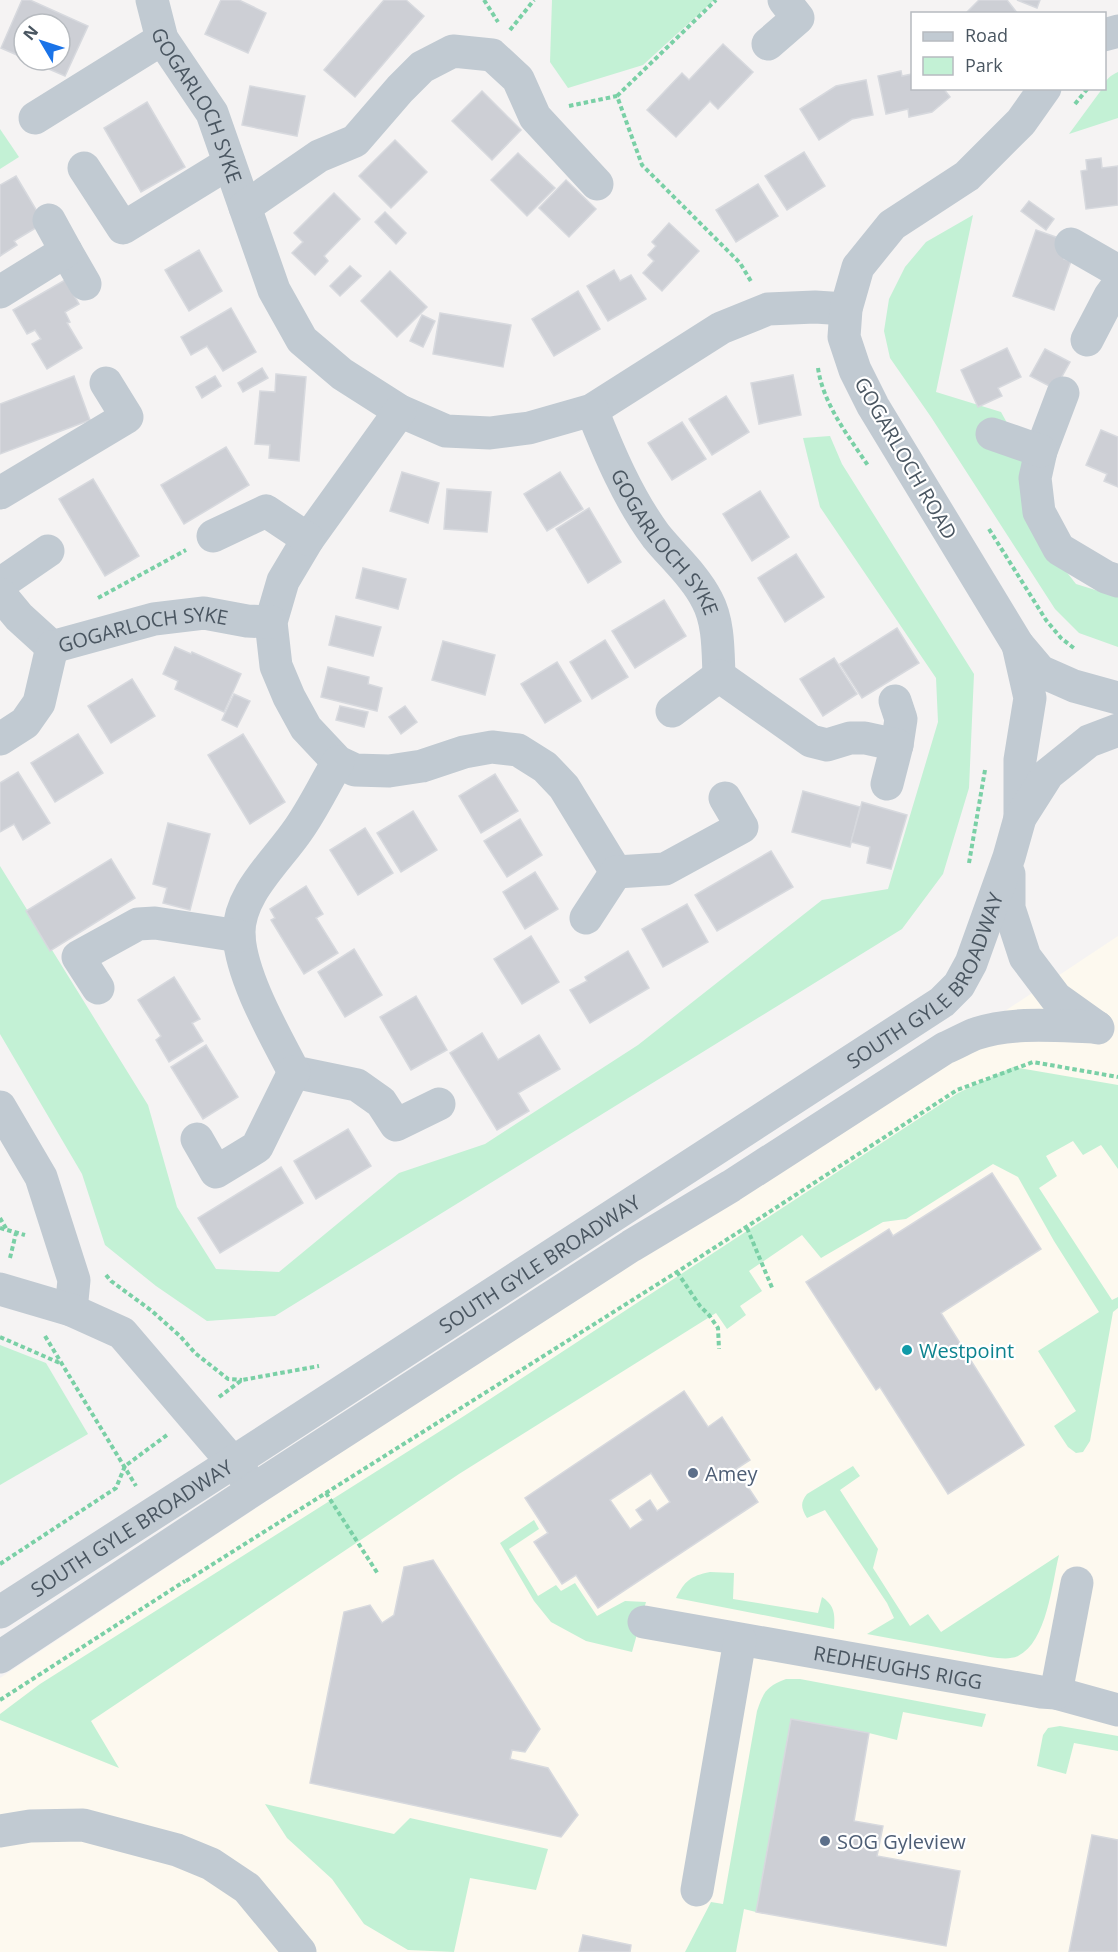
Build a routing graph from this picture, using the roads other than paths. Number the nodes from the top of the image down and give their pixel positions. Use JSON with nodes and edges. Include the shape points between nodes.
{"nodes":[{"id":1,"x":152,"y":0,"type":"edge"},
{"id":2,"x":784,"y":0,"type":"edge"},
{"id":3,"x":162,"y":39,"type":"junction"},
{"id":4,"x":768,"y":44,"type":"dead end"},
{"id":5,"x":1044,"y":90,"type":"edge"},
{"id":6,"x":35,"y":117,"type":"dead end"},
{"id":7,"x":229,"y":163,"type":"junction"},
{"id":8,"x":84,"y":168,"type":"dead end"},
{"id":9,"x":597,"y":184,"type":"dead end"},
{"id":10,"x":245,"y":207,"type":"junction"},
{"id":11,"x":49,"y":220,"type":"dead end"},
{"id":12,"x":1071,"y":244,"type":"dead end"},
{"id":13,"x":66,"y":250,"type":"junction"},
{"id":14,"x":1118,"y":272,"type":"edge"},
{"id":15,"x":86,"y":284,"type":"dead end"},
{"id":16,"x":1118,"y":285,"type":"edge"},
{"id":17,"x":0,"y":292,"type":"edge"},
{"id":18,"x":846,"y":309,"type":"junction"},
{"id":19,"x":1088,"y":340,"type":"dead end"},
{"id":20,"x":106,"y":383,"type":"dead end"},
{"id":21,"x":1063,"y":393,"type":"dead end"},
{"id":22,"x":592,"y":410,"type":"junction"},
{"id":23,"x":400,"y":411,"type":"junction"},
{"id":24,"x":992,"y":434,"type":"dead end"},
{"id":25,"x":1041,"y":451,"type":"junction"},
{"id":26,"x":0,"y":493,"type":"edge"},
{"id":27,"x":213,"y":536,"type":"road end"},
{"id":28,"x":308,"y":539,"type":"junction"},
{"id":29,"x":48,"y":551,"type":"dead end"},
{"id":30,"x":1118,"y":581,"type":"edge"},
{"id":31,"x":0,"y":584,"type":"edge"},
{"id":32,"x":0,"y":594,"type":"edge"},
{"id":33,"x":271,"y":622,"type":"junction"},
{"id":34,"x":1018,"y":645,"type":"junction"},
{"id":35,"x":52,"y":646,"type":"junction"},
{"id":36,"x":719,"y":676,"type":"junction"},
{"id":37,"x":1118,"y":698,"type":"edge"},
{"id":38,"x":895,"y":701,"type":"dead end"},
{"id":39,"x":672,"y":711,"type":"dead end"},
{"id":40,"x":1118,"y":730,"type":"edge"},
{"id":41,"x":0,"y":739,"type":"edge"},
{"id":42,"x":897,"y":745,"type":"junction"},
{"id":43,"x":338,"y":762,"type":"junction"},
{"id":44,"x":887,"y":784,"type":"dead end"},
{"id":45,"x":725,"y":798,"type":"dead end"},
{"id":46,"x":1020,"y":818,"type":"junction"},
{"id":47,"x":1009,"y":857,"type":"junction"},
{"id":48,"x":616,"y":872,"type":"junction"},
{"id":49,"x":586,"y":918,"type":"dead end"},
{"id":50,"x":239,"y":936,"type":"junction"},
{"id":51,"x":98,"y":988,"type":"dead end"},
{"id":52,"x":1108,"y":1031,"type":"edge"},
{"id":53,"x":294,"y":1072,"type":"junction"},
{"id":54,"x":439,"y":1104,"type":"dead end"},
{"id":55,"x":0,"y":1107,"type":"edge"},
{"id":56,"x":197,"y":1139,"type":"dead end"},
{"id":57,"x":10,"y":1291,"type":"edge"},
{"id":58,"x":71,"y":1310,"type":"junction"},
{"id":59,"x":232,"y":1463,"type":"junction"},
{"id":60,"x":256,"y":1488,"type":"junction"},
{"id":61,"x":1077,"y":1583,"type":"dead end"},
{"id":62,"x":0,"y":1612,"type":"edge"},
{"id":63,"x":644,"y":1622,"type":"dead end"},
{"id":64,"x":740,"y":1640,"type":"junction"},
{"id":65,"x":0,"y":1657,"type":"edge"},
{"id":66,"x":1056,"y":1694,"type":"junction"},
{"id":67,"x":1118,"y":1710,"type":"edge"},
{"id":68,"x":0,"y":1831,"type":"edge"},
{"id":69,"x":697,"y":1890,"type":"dead end"},
{"id":70,"x":300,"y":1952,"type":"edge"}],
"edges":[{"from":1,"to":3,"type":"street","name":"GOGARLOCH SYKE"},
{"from":2,"to":4,"type":"street","via":[[798,18]]},
{"from":3,"to":6,"type":"street"},
{"from":3,"to":7,"type":"street","name":"GOGARLOCH SYKE","via":[[212,113]]},
{"from":5,"to":18,"type":"street","name":"GOGARLOCH ROAD","via":[[1020,122],[967,176],[892,225],[858,267]]},
{"from":7,"to":8,"type":"street","via":[[123,228]]},
{"from":7,"to":10,"type":"street","name":"GOGARLOCH SYKE"},
{"from":9,"to":10,"type":"street","name":"GOGARLOCH SYKE","via":[[535,117],[499,45],[453,51],[422,67],[355,141],[319,156]]},
{"from":10,"to":23,"type":"street","name":"GOGARLOCH SYKE","via":[[273,290],[302,340],[342,374]]},
{"from":11,"to":13,"type":"street"},
{"from":12,"to":14,"type":"street"},
{"from":13,"to":15,"type":"street"},
{"from":13,"to":17,"type":"street"},
{"from":16,"to":19,"type":"street"},
{"from":18,"to":22,"type":"street","name":"GOGARLOCH SYKE","via":[[768,309],[722,328]]},
{"from":18,"to":34,"type":"street","name":"GOGARLOCH ROAD","via":[[844,337],[873,406]]},
{"from":20,"to":26,"type":"street","via":[[127,417]]},
{"from":21,"to":25,"type":"street"},
{"from":22,"to":23,"type":"street","name":"GOGARLOCH SYKE","via":[[529,428],[490,433],[446,431]]},
{"from":22,"to":36,"type":"street","name":"GOGARLOCH SYKE","via":[[624,484],[656,535],[708,601],[715,625]]},
{"from":23,"to":28,"type":"street"},
{"from":24,"to":25,"type":"street"},
{"from":25,"to":30,"type":"street","via":[[1035,478],[1039,512],[1059,549]]},
{"from":27,"to":28,"type":"street","via":[[266,511]]},
{"from":28,"to":33,"type":"street","via":[[283,581]]},
{"from":29,"to":31,"type":"street"},
{"from":32,"to":35,"type":"street","name":"GOGARLOCH SYKE"},
{"from":33,"to":35,"type":"street","name":"GOGARLOCH SYKE","via":[[204,613],[164,618]]},
{"from":33,"to":43,"type":"street","via":[[276,666],[289,697],[306,728]]},
{"from":34,"to":37,"type":"street","name":"GOGARLOCH ROAD","via":[[1040,671],[1074,686]]},
{"from":34,"to":46,"type":"street","name":"GOGARLOCH ROAD","via":[[1030,698],[1020,760]]},
{"from":35,"to":41,"type":"street","via":[[39,704],[25,723]]},
{"from":36,"to":39,"type":"street"},
{"from":36,"to":42,"type":"street","via":[[811,741],[826,745],[865,738]]},
{"from":38,"to":42,"type":"street","via":[[901,719]]},
{"from":40,"to":46,"type":"street","name":"SOUTH GYLE BROADWAY","via":[[1089,741],[1048,774]]},
{"from":42,"to":44,"type":"street"},
{"from":43,"to":48,"type":"street","via":[[355,770],[389,771],[492,747],[518,750],[545,767],[564,787]]},
{"from":43,"to":50,"type":"street","via":[[298,830],[255,885],[244,909]]},
{"from":45,"to":48,"type":"street","via":[[742,827],[665,869]]},
{"from":46,"to":47,"type":"street","name":"SOUTH GYLE BROADWAY"},
{"from":47,"to":52,"type":"street","name":"SOUTH GYLE BROADWAY","via":[[1009,909],[1025,957],[1056,998]]},
{"from":47,"to":59,"type":"street","name":"SOUTH GYLE BROADWAY","via":[[971,963],[942,1002]]},
{"from":48,"to":49,"type":"street"},
{"from":50,"to":51,"type":"street","via":[[138,924],[78,957]]},
{"from":50,"to":53,"type":"street","via":[[255,993]]},
{"from":52,"to":60,"type":"street","name":"SOUTH GYLE BROADWAY","via":[[1053,1025],[1008,1027],[976,1034],[945,1048]]},
{"from":53,"to":54,"type":"street","via":[[357,1085],[381,1102],[396,1125]]},
{"from":53,"to":56,"type":"street","via":[[257,1147],[216,1172]]},
{"from":55,"to":58,"type":"street","via":[[41,1177],[74,1280]]},
{"from":57,"to":58,"type":"street"},
{"from":58,"to":59,"type":"street","via":[[122,1333]]},
{"from":59,"to":60,"type":"street"},
{"from":59,"to":62,"type":"street","name":"SOUTH GYLE BROADWAY"},
{"from":60,"to":65,"type":"street","name":"SOUTH GYLE BROADWAY"},
{"from":61,"to":66,"type":"street"},
{"from":63,"to":64,"type":"street","name":"REDHEUGHS RIGG"},
{"from":64,"to":66,"type":"street","name":"REDHEUGHS RIGG"},
{"from":64,"to":69,"type":"street"},
{"from":66,"to":67,"type":"street","name":"REDHEUGHS RIGG"},
{"from":68,"to":70,"type":"street","via":[[82,1825],[177,1850],[211,1864],[247,1888]]}]}
